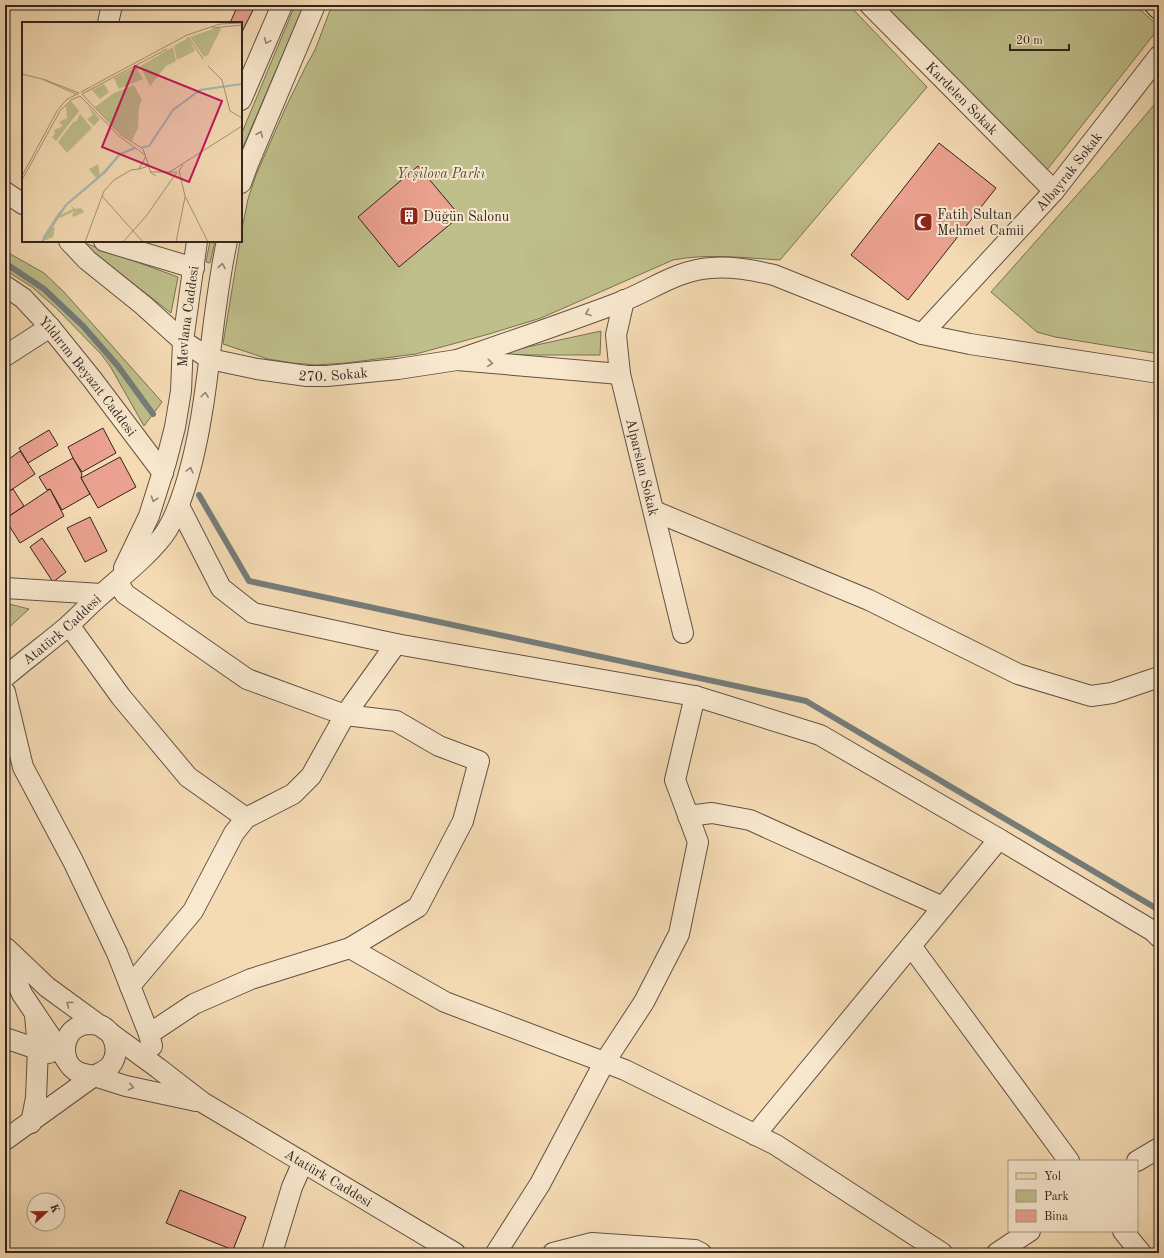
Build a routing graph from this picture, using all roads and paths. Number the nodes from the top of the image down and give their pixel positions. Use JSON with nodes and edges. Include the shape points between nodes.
{"nodes":[{"id":1,"x":112,"y":5,"type":"edge"},
{"id":2,"x":282,"y":5,"type":"edge"},
{"id":3,"x":315,"y":5,"type":"edge"},
{"id":4,"x":870,"y":5,"type":"edge"},
{"id":5,"x":1156,"y":5,"type":"edge"},
{"id":6,"x":1159,"y":8,"type":"edge"},
{"id":7,"x":108,"y":22,"type":"edge"},
{"id":8,"x":1159,"y":56,"type":"edge"},
{"id":9,"x":242,"y":98,"type":"edge"},
{"id":10,"x":242,"y":180,"type":"edge"},
{"id":11,"x":1054,"y":191,"type":"junction"},
{"id":12,"x":5,"y":192,"type":"edge"},
{"id":13,"x":22,"y":203,"type":"edge"},
{"id":14,"x":22,"y":210,"type":"edge"},
{"id":15,"x":5,"y":212,"type":"edge"},
{"id":16,"x":70,"y":242,"type":"edge"},
{"id":17,"x":107,"y":242,"type":"edge"},
{"id":18,"x":197,"y":242,"type":"edge"},
{"id":19,"x":227,"y":242,"type":"edge"},
{"id":20,"x":194,"y":268,"type":"junction"},
{"id":21,"x":5,"y":286,"type":"edge"},
{"id":22,"x":624,"y":300,"type":"junction"},
{"id":23,"x":50,"y":327,"type":"junction"},
{"id":24,"x":922,"y":334,"type":"junction"},
{"id":25,"x":183,"y":341,"type":"junction"},
{"id":26,"x":5,"y":356,"type":"edge"},
{"id":27,"x":210,"y":359,"type":"junction"},
{"id":28,"x":457,"y":360,"type":"junction"},
{"id":29,"x":1159,"y":373,"type":"edge"},
{"id":30,"x":620,"y":374,"type":"junction"},
{"id":31,"x":164,"y":468,"type":"junction"},
{"id":32,"x":179,"y":506,"type":"junction"},
{"id":33,"x":654,"y":511,"type":"junction"},
{"id":34,"x":117,"y":581,"type":"junction"},
{"id":35,"x":5,"y":588,"type":"edge"},
{"id":36,"x":101,"y":594,"type":"junction"},
{"id":37,"x":69,"y":625,"type":"junction"},
{"id":38,"x":683,"y":632,"type":"dead end"},
{"id":39,"x":396,"y":644,"type":"junction"},
{"id":40,"x":5,"y":676,"type":"edge"},
{"id":41,"x":1159,"y":677,"type":"edge"},
{"id":42,"x":5,"y":692,"type":"edge"},
{"id":43,"x":694,"y":696,"type":"junction"},
{"id":44,"x":345,"y":715,"type":"junction"},
{"id":45,"x":688,"y":816,"type":"junction"},
{"id":46,"x":246,"y":818,"type":"junction"},
{"id":47,"x":1000,"y":839,"type":"junction"},
{"id":48,"x":943,"y":907,"type":"junction"},
{"id":49,"x":1159,"y":937,"type":"edge"},
{"id":50,"x":911,"y":946,"type":"junction"},
{"id":51,"x":5,"y":947,"type":"edge"},
{"id":52,"x":350,"y":948,"type":"junction"},
{"id":53,"x":130,"y":986,"type":"junction"},
{"id":54,"x":34,"y":1014,"type":"junction"},
{"id":55,"x":102,"y":1026,"type":"junction"},
{"id":56,"x":149,"y":1034,"type":"junction"},
{"id":57,"x":5,"y":1038,"type":"edge"},
{"id":58,"x":38,"y":1048,"type":"junction"},
{"id":59,"x":67,"y":1061,"type":"junction"},
{"id":60,"x":604,"y":1063,"type":"junction"},
{"id":61,"x":158,"y":1068,"type":"junction"},
{"id":62,"x":94,"y":1076,"type":"junction"},
{"id":63,"x":202,"y":1102,"type":"junction"},
{"id":64,"x":31,"y":1123,"type":"junction"},
{"id":65,"x":755,"y":1135,"type":"junction"},
{"id":66,"x":5,"y":1140,"type":"edge"},
{"id":67,"x":1159,"y":1148,"type":"edge"},
{"id":68,"x":1068,"y":1160,"type":"edge"},
{"id":69,"x":1138,"y":1160,"type":"edge"},
{"id":70,"x":303,"y":1162,"type":"junction"},
{"id":71,"x":1028,"y":1232,"type":"edge"},
{"id":72,"x":1124,"y":1232,"type":"edge"},
{"id":73,"x":272,"y":1253,"type":"edge"},
{"id":74,"x":455,"y":1253,"type":"edge"},
{"id":75,"x":496,"y":1253,"type":"edge"},
{"id":76,"x":553,"y":1253,"type":"edge"},
{"id":77,"x":701,"y":1253,"type":"edge"},
{"id":78,"x":942,"y":1253,"type":"edge"},
{"id":79,"x":997,"y":1253,"type":"edge"},
{"id":80,"x":1141,"y":1253,"type":"edge"}],
"edges":[{"from":1,"to":7,"type":"street"},
{"from":2,"to":9,"type":"street","one_way":true},
{"from":10,"to":3,"type":"street","one_way":true},
{"from":4,"to":11,"type":"street","name":"Kardelen Sokak"},
{"from":5,"to":6,"type":"main road"},
{"from":8,"to":11,"type":"street","name":"Albayrak Sokak"},
{"from":11,"to":24,"type":"street","name":"Albayrak Sokak"},
{"from":12,"to":13,"type":"street"},
{"from":14,"to":15,"type":"street"},
{"from":16,"to":25,"type":"street","via":[[87,260]]},
{"from":17,"to":20,"type":"street"},
{"from":18,"to":20,"type":"street","name":"Mevlana Caddesi"},
{"from":27,"to":19,"type":"street","name":"Atatürk Caddesi","one_way":true},
{"from":20,"to":25,"type":"street","name":"Mevlana Caddesi"},
{"from":21,"to":23,"type":"street","name":"Yıldırım Beyazıt Caddesi","via":[[23,298]]},
{"from":22,"to":24,"type":"street","via":[[688,272],[711,268],[754,270],[774,275]]},
{"from":22,"to":28,"type":"street","one_way":true},
{"from":22,"to":30,"type":"street","name":"Alparslan Sokak","via":[[616,334]]},
{"from":23,"to":26,"type":"street"},
{"from":23,"to":31,"type":"street","name":"Yıldırım Beyazıt Caddesi"},
{"from":24,"to":29,"type":"street","via":[[970,344]]},
{"from":25,"to":27,"type":"street"},
{"from":25,"to":31,"type":"street","name":"Mevlana Caddesi","via":[[181,391]]},
{"from":27,"to":28,"type":"street","name":"270. Sokak","via":[[307,376],[398,370]]},
{"from":32,"to":27,"type":"street","name":"Atatürk Caddesi","one_way":true,"via":[[199,434]]},
{"from":28,"to":30,"type":"street","one_way":true},
{"from":30,"to":33,"type":"street","name":"Alparslan Sokak"},
{"from":31,"to":34,"type":"street","one_way":true,"via":[[149,516]]},
{"from":32,"to":34,"type":"street","name":"Atatürk Caddesi","via":[[166,532]]},
{"from":32,"to":39,"type":"street","via":[[222,588],[253,613]]},
{"from":33,"to":38,"type":"street","name":"Alparslan Sokak"},
{"from":33,"to":41,"type":"street","via":[[868,600],[1018,674],[1091,696]]},
{"from":34,"to":36,"type":"street","name":"Atatürk Caddesi"},
{"from":34,"to":44,"type":"street","via":[[125,594],[246,679]]},
{"from":35,"to":36,"type":"street"},
{"from":36,"to":37,"type":"street","name":"Atatürk Caddesi"},
{"from":37,"to":40,"type":"street","name":"Atatürk Caddesi"},
{"from":37,"to":46,"type":"street","via":[[121,696],[188,777]]},
{"from":39,"to":43,"type":"street"},
{"from":39,"to":44,"type":"street"},
{"from":42,"to":53,"type":"street","via":[[23,766],[73,861]]},
{"from":43,"to":45,"type":"street","via":[[675,780]]},
{"from":43,"to":47,"type":"street","via":[[820,735]]},
{"from":44,"to":46,"type":"street","via":[[310,776],[292,794]]},
{"from":44,"to":52,"type":"street","via":[[396,721],[439,746],[479,761],[463,821],[418,907]]},
{"from":45,"to":48,"type":"street","via":[[712,812],[750,820]]},
{"from":45,"to":60,"type":"street","via":[[698,842],[679,934],[644,1002]]},
{"from":46,"to":53,"type":"street","via":[[234,833],[193,910]]},
{"from":47,"to":48,"type":"street"},
{"from":47,"to":49,"type":"street"},
{"from":48,"to":50,"type":"street"},
{"from":50,"to":65,"type":"street"},
{"from":50,"to":68,"type":"street"},
{"from":51,"to":54,"type":"street","via":[[12,971]]},
{"from":55,"to":51,"type":"street","one_way":true,"via":[[47,987]]},
{"from":52,"to":56,"type":"street","via":[[251,979],[194,1004]]},
{"from":52,"to":60,"type":"street","via":[[445,1002]]},
{"from":53,"to":56,"type":"street"},
{"from":54,"to":58,"type":"street"},
{"from":54,"to":59,"type":"street"},
{"from":55,"to":59,"type":"street","via":[[86,1024],[72,1031],[65,1045]]},
{"from":55,"to":61,"type":"street"},
{"from":55,"to":62,"type":"street","via":[[113,1038],[116,1054],[108,1068]]},
{"from":56,"to":61,"type":"street"},
{"from":57,"to":58,"type":"street"},
{"from":58,"to":59,"type":"street"},
{"from":58,"to":64,"type":"street","via":[[36,1098]]},
{"from":59,"to":62,"type":"street","via":[[78,1072]]},
{"from":60,"to":65,"type":"street","via":[[625,1070]]},
{"from":60,"to":75,"type":"street","via":[[540,1184]]},
{"from":61,"to":63,"type":"street"},
{"from":62,"to":63,"type":"street","one_way":true,"via":[[126,1086]]},
{"from":62,"to":64,"type":"street"},
{"from":63,"to":70,"type":"street","name":"Atatürk Caddesi"},
{"from":64,"to":66,"type":"street"},
{"from":65,"to":78,"type":"street","via":[[776,1145]]},
{"from":67,"to":69,"type":"street"},
{"from":70,"to":73,"type":"street","via":[[292,1187]]},
{"from":70,"to":74,"type":"street","name":"Atatürk Caddesi"},
{"from":71,"to":79,"type":"street"},
{"from":72,"to":80,"type":"street"},
{"from":76,"to":77,"type":"street","via":[[592,1243],[695,1250]]}]}
